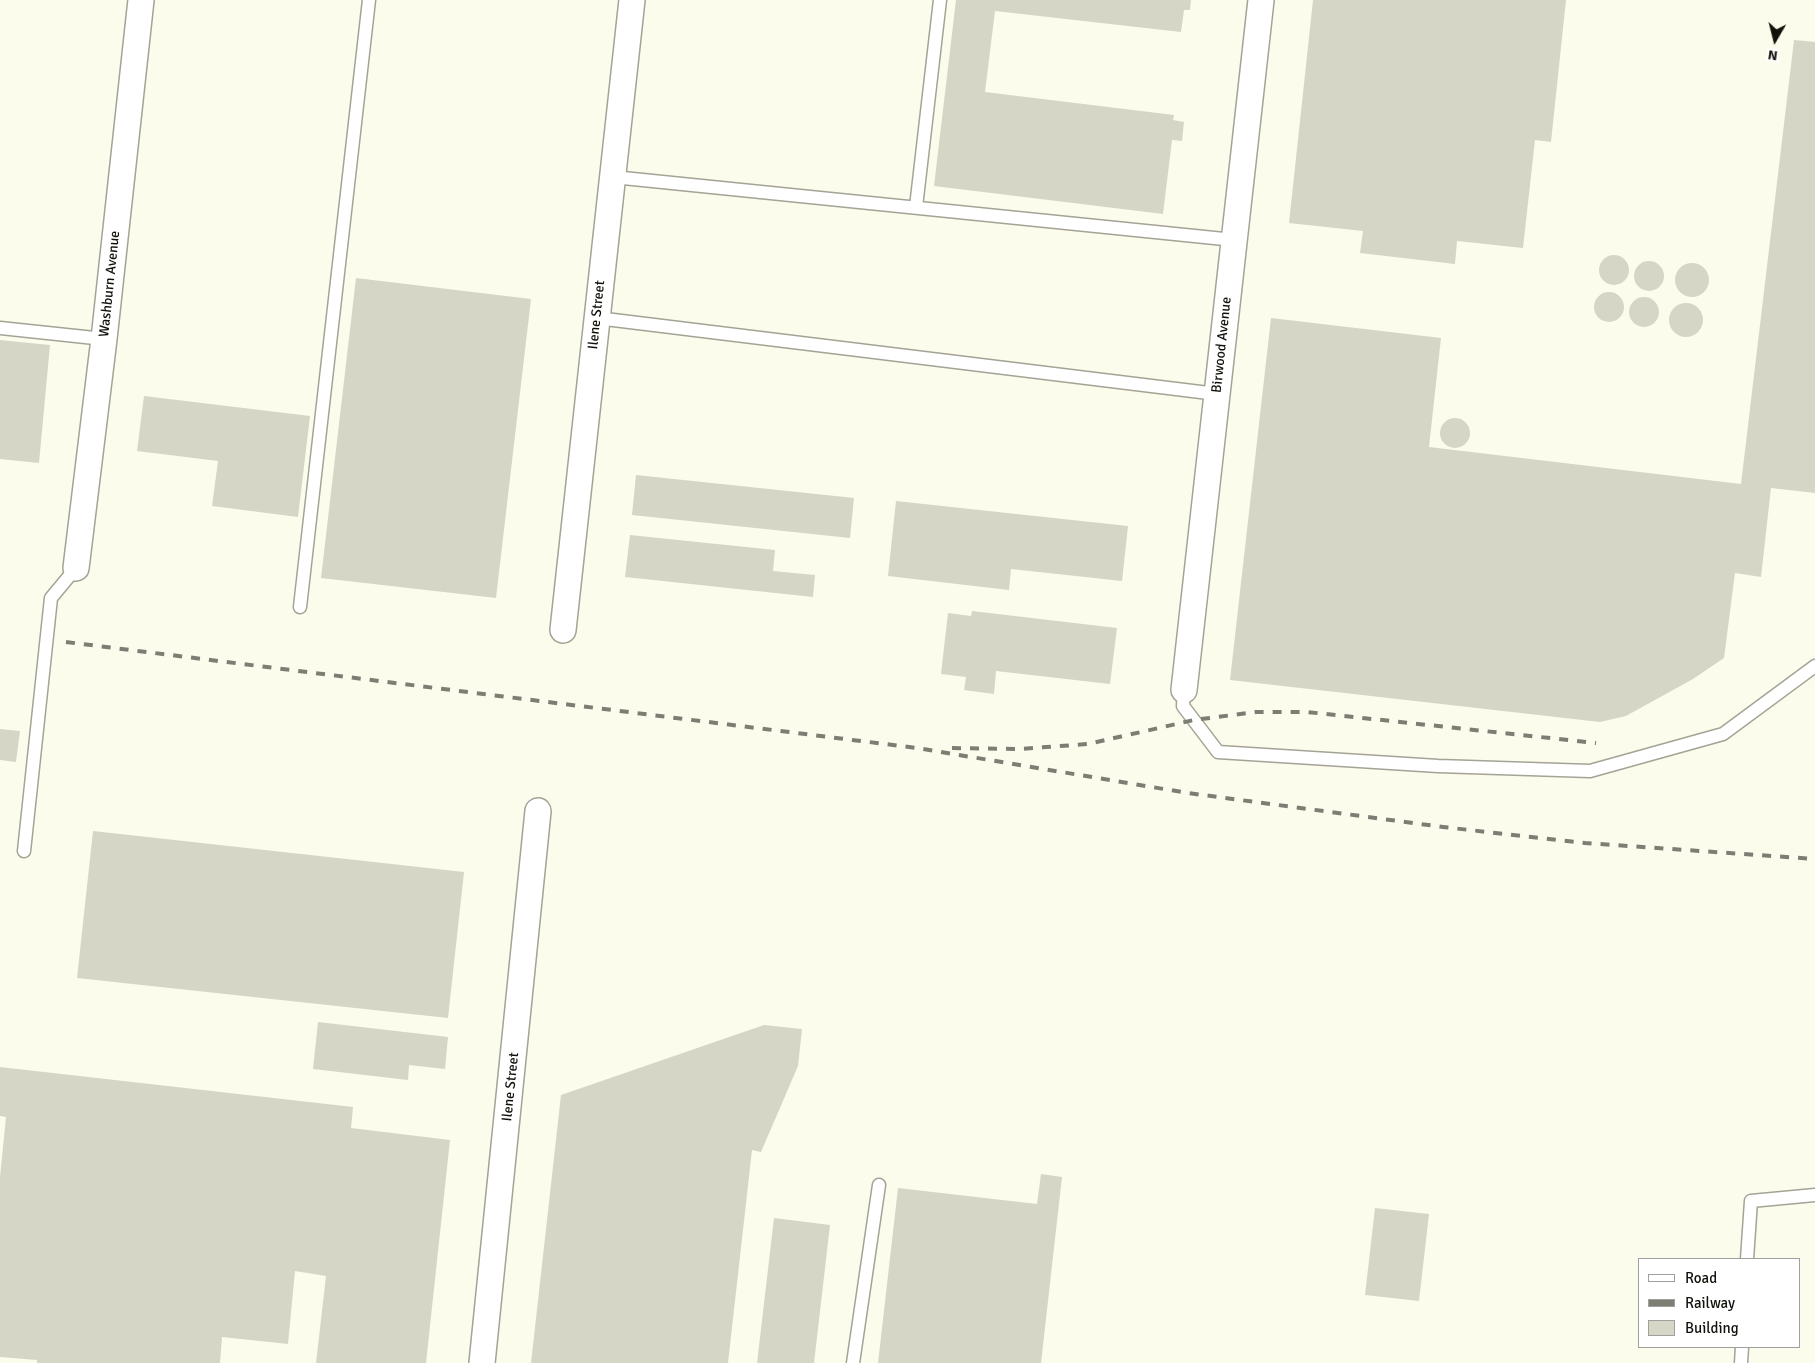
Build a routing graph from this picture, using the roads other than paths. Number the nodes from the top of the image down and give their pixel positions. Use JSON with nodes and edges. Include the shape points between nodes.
{"nodes":[{"id":1,"x":141,"y":0,"type":"edge"},
{"id":2,"x":369,"y":0,"type":"edge"},
{"id":3,"x":632,"y":0,"type":"edge"},
{"id":4,"x":940,"y":0,"type":"edge"},
{"id":5,"x":1261,"y":0,"type":"edge"},
{"id":6,"x":613,"y":177,"type":"junction"},
{"id":7,"x":916,"y":207,"type":"junction"},
{"id":8,"x":1234,"y":240,"type":"junction"},
{"id":9,"x":597,"y":318,"type":"junction"},
{"id":10,"x":0,"y":328,"type":"edge"},
{"id":11,"x":104,"y":339,"type":"junction"},
{"id":12,"x":1217,"y":394,"type":"junction"},
{"id":13,"x":76,"y":568,"type":"joint"},
{"id":14,"x":300,"y":607,"type":"dead end"},
{"id":15,"x":563,"y":630,"type":"dead end"},
{"id":16,"x":1815,"y":666,"type":"edge"},
{"id":17,"x":1184,"y":690,"type":"joint"},
{"id":18,"x":538,"y":811,"type":"dead end"},
{"id":19,"x":24,"y":851,"type":"dead end"},
{"id":20,"x":879,"y":1186,"type":"dead end"},
{"id":21,"x":1815,"y":1195,"type":"edge"},
{"id":22,"x":1747,"y":1258,"type":"edge"},
{"id":23,"x":1742,"y":1348,"type":"edge"},
{"id":24,"x":482,"y":1363,"type":"edge"},
{"id":25,"x":853,"y":1363,"type":"edge"},
{"id":26,"x":1741,"y":1363,"type":"edge"}],
"edges":[{"from":1,"to":11,"type":"street","name":"Washburn Avenue"},
{"from":2,"to":14,"type":"lane"},
{"from":3,"to":6,"type":"street","name":"Ilene Street"},
{"from":4,"to":7,"type":"lane"},
{"from":5,"to":8,"type":"street","name":"Birwood Avenue"},
{"from":6,"to":7,"type":"lane"},
{"from":6,"to":9,"type":"street","name":"Ilene Street"},
{"from":7,"to":8,"type":"lane"},
{"from":8,"to":12,"type":"street","name":"Birwood Avenue"},
{"from":9,"to":12,"type":"lane"},
{"from":9,"to":15,"type":"street","name":"Ilene Street"},
{"from":10,"to":11,"type":"lane"},
{"from":11,"to":13,"type":"street","name":"Washburn Avenue"},
{"from":12,"to":17,"type":"street","name":"Birwood Avenue"},
{"from":13,"to":19,"type":"lane","via":[[51,598]]},
{"from":16,"to":17,"type":"lane","via":[[1723,734],[1590,771],[1438,766],[1218,752],[1183,706]]},
{"from":18,"to":24,"type":"street","name":"Ilene Street"},
{"from":20,"to":25,"type":"lane"},
{"from":21,"to":22,"type":"lane","via":[[1751,1201]]},
{"from":23,"to":26,"type":"lane"}]}
